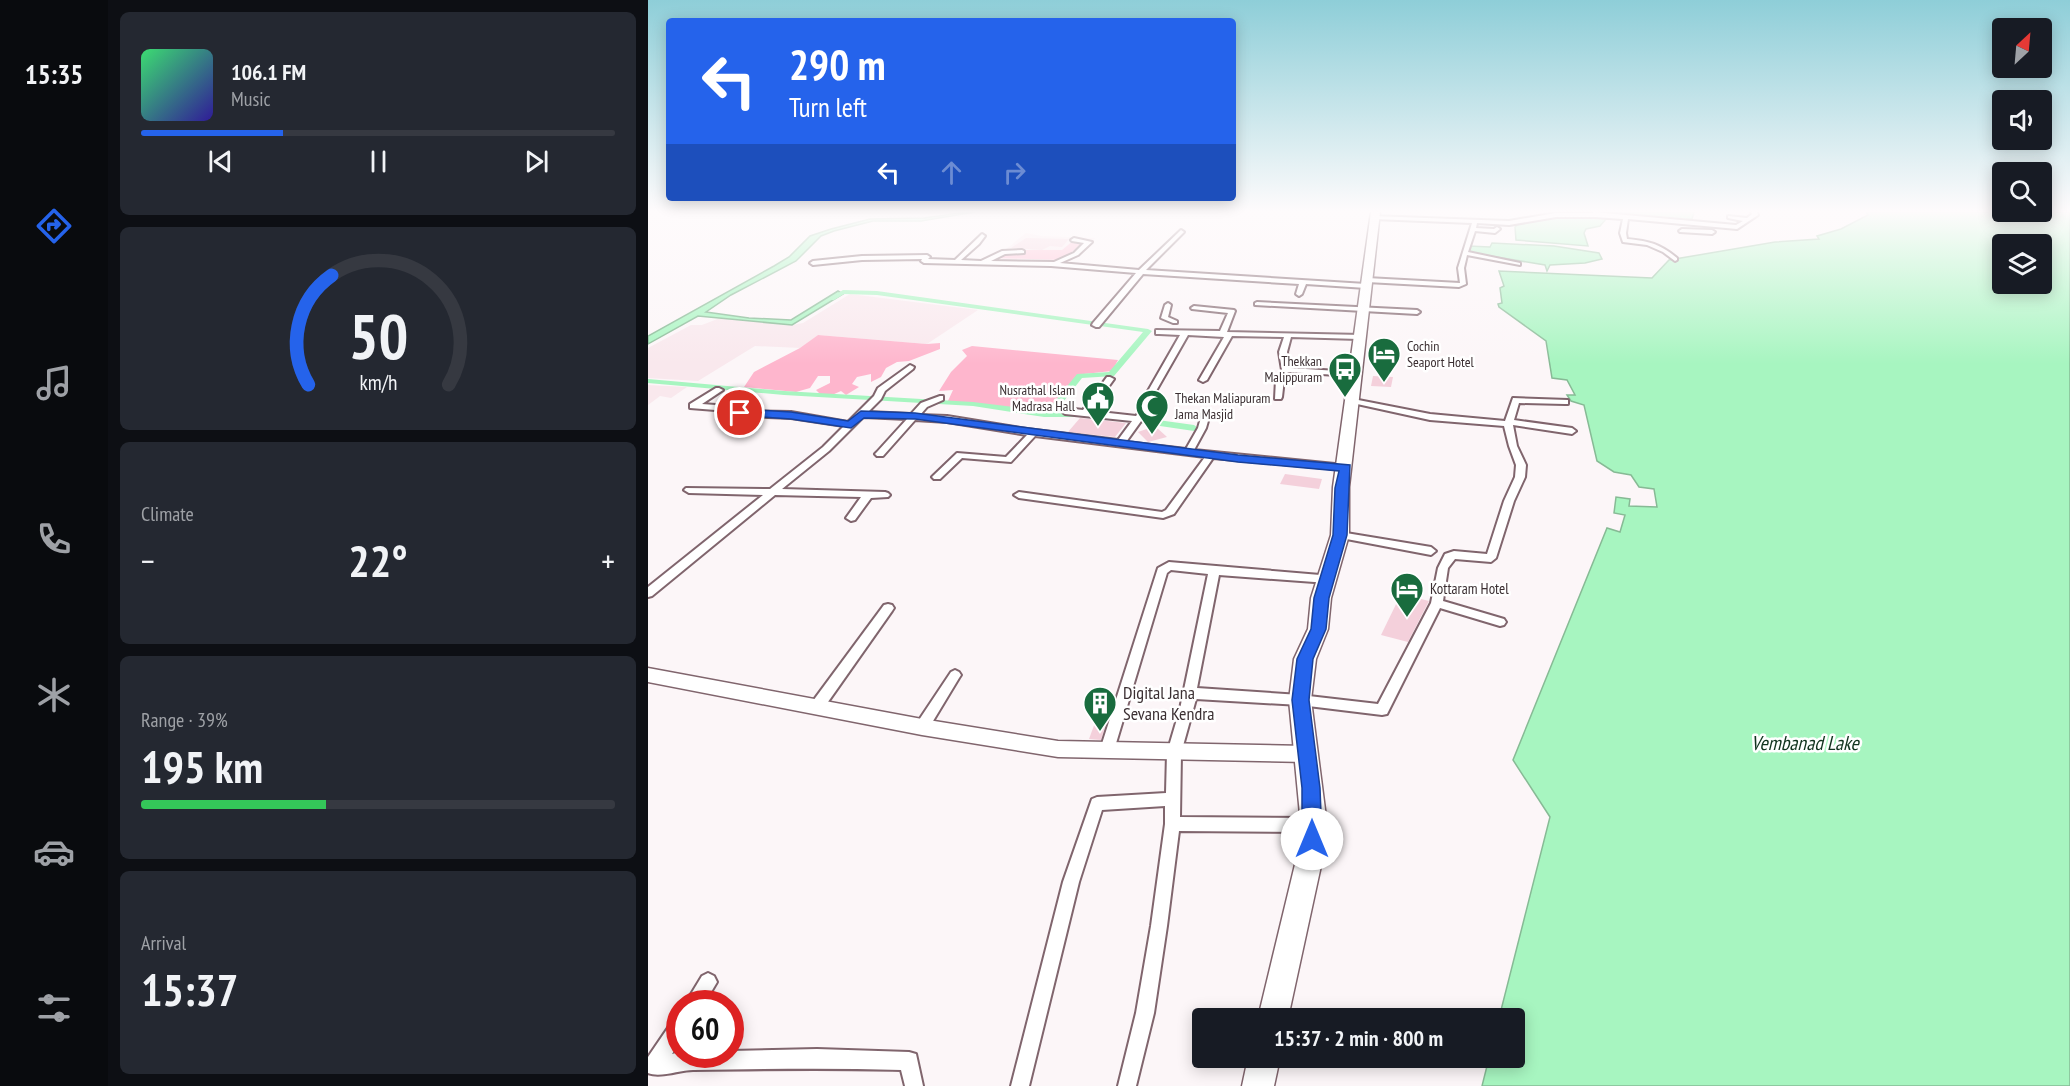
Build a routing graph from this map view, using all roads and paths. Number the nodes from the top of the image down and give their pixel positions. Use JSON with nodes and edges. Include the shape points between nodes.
{"nodes":[{"id":1,"x":813,"y":263,"type":"dead end"},
{"id":2,"x":818,"y":263,"type":"edge"},
{"id":3,"x":1000,"y":263,"type":"edge"},
{"id":4,"x":1008,"y":263,"type":"joint"},
{"id":5,"x":1055,"y":263,"type":"edge"},
{"id":6,"x":1150,"y":263,"type":"edge"},
{"id":7,"x":1368,"y":263,"type":"edge"},
{"id":8,"x":1462,"y":263,"type":"edge"},
{"id":9,"x":1512,"y":263,"type":"edge"},
{"id":10,"x":1051,"y":264,"type":"junction"},
{"id":11,"x":1518,"y":264,"type":"dead end"},
{"id":12,"x":1141,"y":272,"type":"junction"},
{"id":13,"x":1303,"y":282,"type":"junction"},
{"id":14,"x":1366,"y":283,"type":"junction"},
{"id":15,"x":1299,"y":294,"type":"dead end"},
{"id":16,"x":1257,"y":304,"type":"dead end"},
{"id":17,"x":1168,"y":305,"type":"dead end"},
{"id":18,"x":1194,"y":308,"type":"dead end"},
{"id":19,"x":1366,"y":309,"type":"junction"},
{"id":20,"x":1417,"y":312,"type":"dead end"},
{"id":21,"x":1096,"y":325,"type":"dead end"},
{"id":22,"x":1185,"y":333,"type":"junction"},
{"id":23,"x":1225,"y":335,"type":"junction"},
{"id":24,"x":1288,"y":337,"type":"junction"},
{"id":25,"x":1359,"y":337,"type":"junction"},
{"id":26,"x":910,"y":367,"type":"dead end"},
{"id":27,"x":1286,"y":370,"type":"junction"},
{"id":28,"x":1354,"y":374,"type":"junction"},
{"id":29,"x":1110,"y":379,"type":"dead end"},
{"id":30,"x":1203,"y":380,"type":"dead end"},
{"id":31,"x":719,"y":390,"type":"dead end"},
{"id":32,"x":1278,"y":397,"type":"dead end"},
{"id":33,"x":940,"y":398,"type":"dead end"},
{"id":34,"x":1351,"y":400,"type":"junction"},
{"id":35,"x":1564,"y":402,"type":"dead end"},
{"id":36,"x":1065,"y":411,"type":"dead end"},
{"id":37,"x":1085,"y":413,"type":"junction"},
{"id":38,"x":861,"y":414,"type":"junction"},
{"id":39,"x":1206,"y":414,"type":"dead end"},
{"id":40,"x":915,"y":416,"type":"junction"},
{"id":41,"x":1136,"y":420,"type":"junction"},
{"id":42,"x":1508,"y":423,"type":"junction"},
{"id":43,"x":851,"y":425,"type":"junction"},
{"id":44,"x":1572,"y":431,"type":"dead end"},
{"id":45,"x":1033,"y":433,"type":"junction"},
{"id":46,"x":1121,"y":442,"type":"junction"},
{"id":47,"x":1189,"y":451,"type":"junction"},
{"id":48,"x":880,"y":454,"type":"dead end"},
{"id":49,"x":1211,"y":454,"type":"junction"},
{"id":50,"x":1345,"y":468,"type":"junction"},
{"id":51,"x":937,"y":477,"type":"dead end"},
{"id":52,"x":689,"y":490,"type":"dead end"},
{"id":53,"x":773,"y":491,"type":"junction"},
{"id":54,"x":868,"y":495,"type":"junction"},
{"id":55,"x":885,"y":495,"type":"dead end"},
{"id":56,"x":1019,"y":495,"type":"dead end"},
{"id":57,"x":851,"y":518,"type":"dead end"},
{"id":58,"x":1340,"y":535,"type":"junction"},
{"id":59,"x":1431,"y":551,"type":"dead end"},
{"id":60,"x":1214,"y":571,"type":"junction"},
{"id":61,"x":1328,"y":579,"type":"junction"},
{"id":62,"x":648,"y":593,"type":"edge"},
{"id":63,"x":1437,"y":603,"type":"junction"},
{"id":64,"x":888,"y":608,"type":"dead end"},
{"id":65,"x":1500,"y":622,"type":"dead end"},
{"id":66,"x":648,"y":675,"type":"edge"},
{"id":67,"x":955,"y":675,"type":"dead end"},
{"id":68,"x":1190,"y":693,"type":"junction"},
{"id":69,"x":1300,"y":700,"type":"junction"},
{"id":70,"x":818,"y":705,"type":"junction"},
{"id":71,"x":922,"y":727,"type":"junction"},
{"id":72,"x":1107,"y":750,"type":"junction"},
{"id":73,"x":1174,"y":753,"type":"junction"},
{"id":74,"x":1306,"y":754,"type":"junction"},
{"id":75,"x":1171,"y":799,"type":"junction"},
{"id":76,"x":1172,"y":824,"type":"junction"},
{"id":77,"x":1314,"y":825,"type":"junction"},
{"id":78,"x":708,"y":982,"type":"dead end"},
{"id":79,"x":703,"y":990,"type":"edge"},
{"id":80,"x":1275,"y":1008,"type":"edge"},
{"id":81,"x":666,"y":1045,"type":"edge"},
{"id":82,"x":650,"y":1068,"type":"edge"},
{"id":83,"x":1262,"y":1068,"type":"edge"},
{"id":84,"x":914,"y":1086,"type":"edge"},
{"id":85,"x":1020,"y":1086,"type":"edge"},
{"id":86,"x":1126,"y":1086,"type":"edge"},
{"id":87,"x":1258,"y":1086,"type":"edge"}],
"edges":[{"from":1,"to":2,"type":"street"},
{"from":3,"to":4,"type":"street"},
{"from":4,"to":10,"type":"street"},
{"from":5,"to":10,"type":"street"},
{"from":6,"to":12,"type":"street"},
{"from":7,"to":14,"type":"main road"},
{"from":8,"to":14,"type":"street","via":[[1463,284],[1459,285]]},
{"from":9,"to":11,"type":"street"},
{"from":10,"to":12,"type":"street"},
{"from":12,"to":13,"type":"street"},
{"from":12,"to":21,"type":"street"},
{"from":13,"to":14,"type":"street"},
{"from":13,"to":15,"type":"street"},
{"from":14,"to":19,"type":"main road"},
{"from":16,"to":19,"type":"street"},
{"from":17,"to":22,"type":"street","via":[[1164,318],[1178,319],[1163,332]]},
{"from":18,"to":23,"type":"street","via":[[1232,310]]},
{"from":19,"to":20,"type":"street"},
{"from":19,"to":25,"type":"main road"},
{"from":22,"to":23,"type":"street"},
{"from":22,"to":41,"type":"street"},
{"from":23,"to":24,"type":"street"},
{"from":23,"to":30,"type":"street"},
{"from":24,"to":25,"type":"street"},
{"from":24,"to":27,"type":"street","via":[[1283,352]]},
{"from":25,"to":28,"type":"main road"},
{"from":26,"to":38,"type":"street","via":[[881,390]]},
{"from":27,"to":28,"type":"street"},
{"from":27,"to":32,"type":"street","via":[[1280,379]]},
{"from":28,"to":34,"type":"main road"},
{"from":29,"to":37,"type":"street"},
{"from":31,"to":43,"type":"street","via":[[693,406]]},
{"from":33,"to":40,"type":"street","via":[[927,403]]},
{"from":34,"to":42,"type":"street","via":[[1430,417]]},
{"from":34,"to":50,"type":"main road"},
{"from":35,"to":42,"type":"street","via":[[1516,400]]},
{"from":36,"to":37,"type":"street"},
{"from":37,"to":41,"type":"street"},
{"from":38,"to":40,"type":"street"},
{"from":38,"to":43,"type":"street"},
{"from":39,"to":47,"type":"street"},
{"from":40,"to":45,"type":"street"},
{"from":40,"to":48,"type":"street"},
{"from":41,"to":46,"type":"street"},
{"from":42,"to":44,"type":"street"},
{"from":42,"to":63,"type":"street","via":[[1521,465],[1520,477],[1491,558],[1449,557],[1443,568]]},
{"from":43,"to":53,"type":"street"},
{"from":45,"to":46,"type":"street"},
{"from":45,"to":51,"type":"street","via":[[1008,460],[960,455]]},
{"from":46,"to":47,"type":"street"},
{"from":47,"to":49,"type":"street"},
{"from":49,"to":50,"type":"street"},
{"from":49,"to":56,"type":"street","via":[[1170,512],[1163,514]]},
{"from":50,"to":58,"type":"main road"},
{"from":52,"to":53,"type":"street"},
{"from":53,"to":54,"type":"street"},
{"from":53,"to":62,"type":"street"},
{"from":54,"to":55,"type":"street"},
{"from":54,"to":57,"type":"street"},
{"from":58,"to":59,"type":"street"},
{"from":58,"to":61,"type":"main road"},
{"from":60,"to":61,"type":"street"},
{"from":60,"to":68,"type":"street"},
{"from":60,"to":72,"type":"street","via":[[1169,566],[1162,571]]},
{"from":61,"to":69,"type":"main road","via":[[1321,598],[1318,629],[1305,659]]},
{"from":63,"to":65,"type":"street"},
{"from":63,"to":69,"type":"street","via":[[1382,710]]},
{"from":64,"to":70,"type":"street"},
{"from":66,"to":70,"type":"main road"},
{"from":67,"to":71,"type":"street"},
{"from":68,"to":69,"type":"street"},
{"from":68,"to":73,"type":"street"},
{"from":69,"to":74,"type":"main road"},
{"from":70,"to":71,"type":"main road"},
{"from":71,"to":72,"type":"main road","via":[[1058,749]]},
{"from":72,"to":73,"type":"main road"},
{"from":73,"to":74,"type":"main road"},
{"from":73,"to":75,"type":"street"},
{"from":74,"to":77,"type":"main road"},
{"from":75,"to":76,"type":"street"},
{"from":75,"to":85,"type":"street","via":[[1097,804],[1071,882]]},
{"from":76,"to":77,"type":"street"},
{"from":76,"to":86,"type":"street","via":[[1145,1013]]},
{"from":77,"to":80,"type":"main road"},
{"from":78,"to":79,"type":"street"},
{"from":81,"to":82,"type":"street"},
{"from":82,"to":84,"type":"street","via":[[684,1061],[909,1061]]},
{"from":83,"to":87,"type":"main road"}]}
